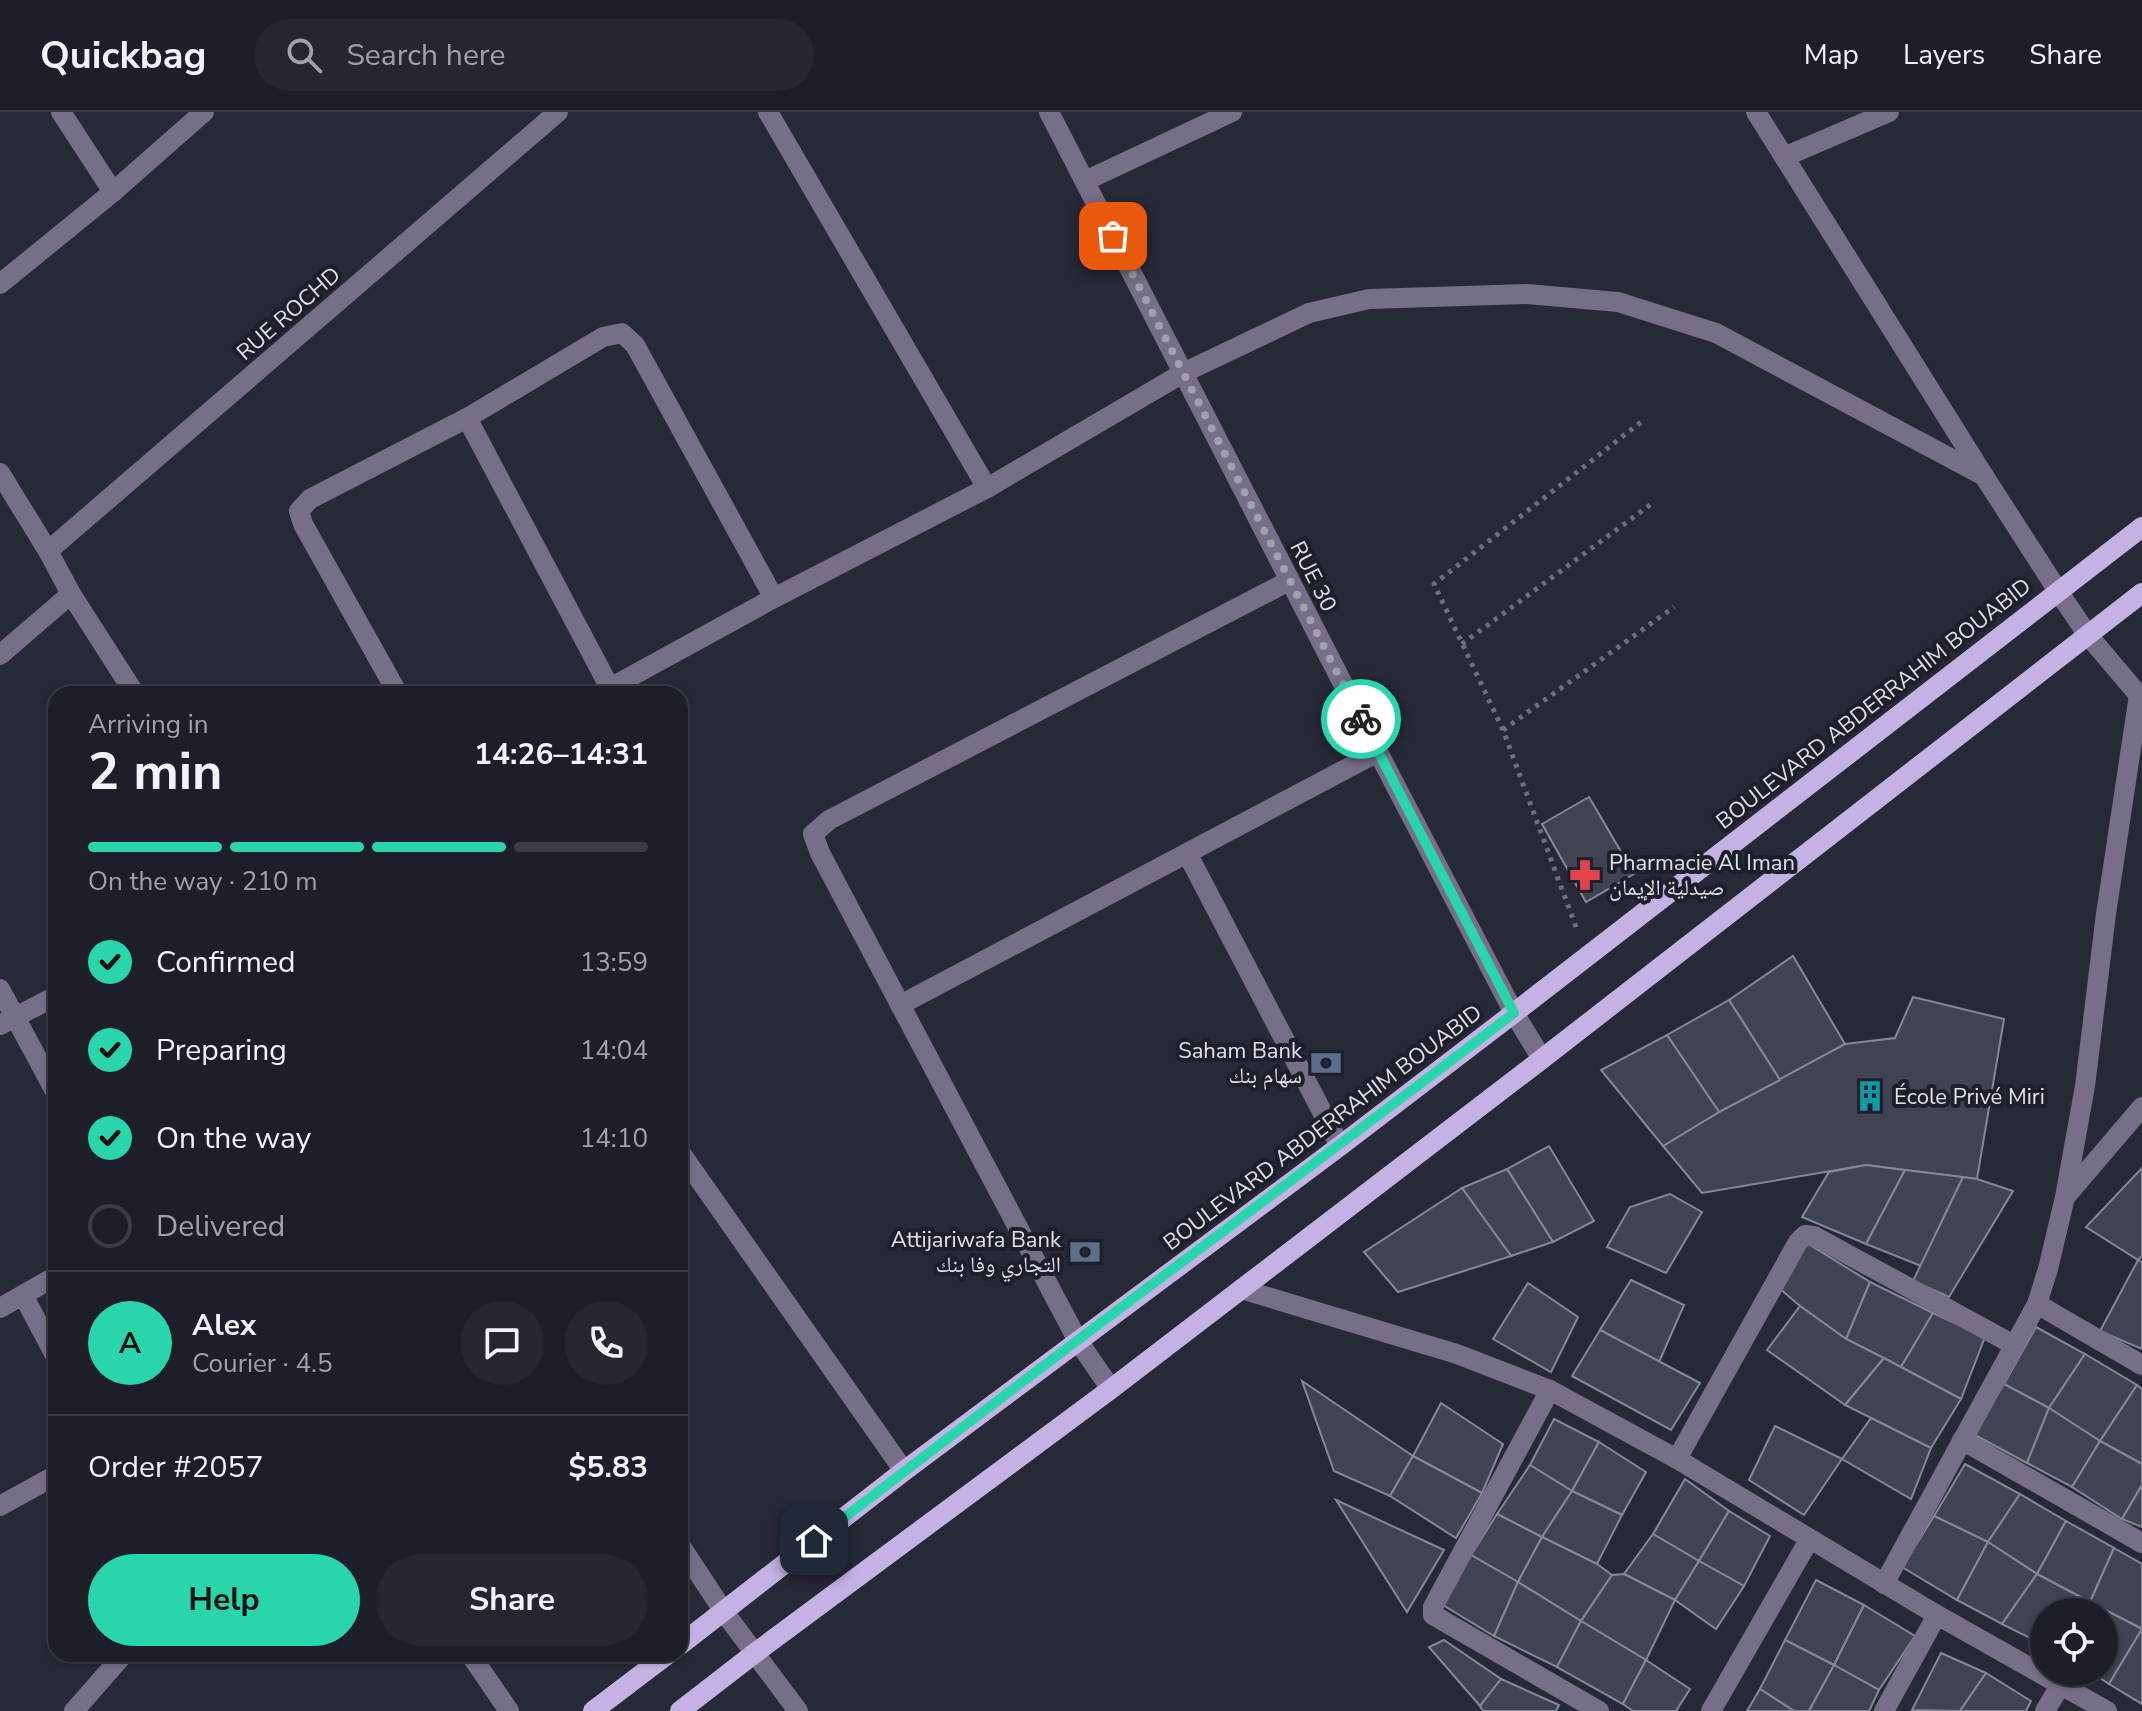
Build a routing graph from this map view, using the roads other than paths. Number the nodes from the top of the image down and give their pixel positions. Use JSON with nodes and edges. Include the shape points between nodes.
{"nodes":[{"id":1,"x":61,"y":112,"type":"edge"},
{"id":2,"x":204,"y":112,"type":"edge"},
{"id":3,"x":558,"y":112,"type":"edge"},
{"id":4,"x":768,"y":112,"type":"edge"},
{"id":5,"x":1049,"y":112,"type":"edge"},
{"id":6,"x":1232,"y":112,"type":"edge"},
{"id":7,"x":1756,"y":112,"type":"edge"},
{"id":8,"x":1889,"y":112,"type":"edge"},
{"id":9,"x":1784,"y":157,"type":"junction"},
{"id":10,"x":1085,"y":181,"type":"junction"},
{"id":11,"x":113,"y":192,"type":"junction"},
{"id":12,"x":0,"y":284,"type":"edge"},
{"id":13,"x":1183,"y":373,"type":"junction"},
{"id":14,"x":467,"y":418,"type":"junction"},
{"id":15,"x":0,"y":473,"type":"edge"},
{"id":16,"x":1984,"y":476,"type":"junction"},
{"id":17,"x":987,"y":488,"type":"junction"},
{"id":18,"x":2142,"y":527,"type":"edge"},
{"id":19,"x":48,"y":551,"type":"junction"},
{"id":20,"x":1289,"y":581,"type":"junction"},
{"id":21,"x":2058,"y":591,"type":"junction"},
{"id":22,"x":2142,"y":593,"type":"edge"},
{"id":23,"x":71,"y":594,"type":"junction"},
{"id":24,"x":774,"y":598,"type":"junction"},
{"id":25,"x":2087,"y":634,"type":"junction"},
{"id":26,"x":0,"y":655,"type":"edge"},
{"id":27,"x":130,"y":686,"type":"edge"},
{"id":28,"x":394,"y":686,"type":"edge"},
{"id":29,"x":602,"y":686,"type":"edge"},
{"id":30,"x":614,"y":686,"type":"edge"},
{"id":31,"x":2140,"y":697,"type":"edge"},
{"id":32,"x":1378,"y":752,"type":"junction"},
{"id":33,"x":1187,"y":853,"type":"junction"},
{"id":34,"x":0,"y":989,"type":"edge"},
{"id":35,"x":48,"y":1000,"type":"edge"},
{"id":36,"x":900,"y":1005,"type":"junction"},
{"id":37,"x":1514,"y":1013,"type":"junction"},
{"id":38,"x":8,"y":1021,"type":"edge"},
{"id":39,"x":1542,"y":1059,"type":"junction"},
{"id":40,"x":48,"y":1081,"type":"edge"},
{"id":41,"x":2142,"y":1107,"type":"edge"},
{"id":42,"x":1340,"y":1146,"type":"junction"},
{"id":43,"x":688,"y":1163,"type":"edge"},
{"id":44,"x":2065,"y":1197,"type":"junction"},
{"id":45,"x":48,"y":1281,"type":"edge"},
{"id":46,"x":1241,"y":1289,"type":"junction"},
{"id":47,"x":23,"y":1295,"type":"junction"},
{"id":48,"x":2037,"y":1304,"type":"junction"},
{"id":49,"x":0,"y":1308,"type":"edge"},
{"id":50,"x":1078,"y":1341,"type":"junction"},
{"id":51,"x":48,"y":1342,"type":"edge"},
{"id":52,"x":2014,"y":1345,"type":"junction"},
{"id":53,"x":2142,"y":1365,"type":"edge"},
{"id":54,"x":1111,"y":1389,"type":"junction"},
{"id":55,"x":1550,"y":1390,"type":"junction"},
{"id":56,"x":1962,"y":1440,"type":"junction"},
{"id":57,"x":1677,"y":1459,"type":"junction"},
{"id":58,"x":904,"y":1471,"type":"junction"},
{"id":59,"x":48,"y":1479,"type":"edge"},
{"id":60,"x":0,"y":1506,"type":"edge"},
{"id":61,"x":1809,"y":1540,"type":"junction"},
{"id":62,"x":2142,"y":1543,"type":"edge"},
{"id":63,"x":688,"y":1557,"type":"edge"},
{"id":64,"x":1884,"y":1584,"type":"junction"},
{"id":65,"x":724,"y":1612,"type":"junction"},
{"id":66,"x":1937,"y":1615,"type":"junction"},
{"id":67,"x":688,"y":1639,"type":"edge"},
{"id":68,"x":755,"y":1653,"type":"junction"},
{"id":69,"x":117,"y":1662,"type":"edge"},
{"id":70,"x":475,"y":1662,"type":"edge"},
{"id":71,"x":657,"y":1662,"type":"edge"},
{"id":72,"x":2030,"y":1669,"type":"edge"},
{"id":73,"x":2060,"y":1686,"type":"joint"},
{"id":74,"x":74,"y":1711,"type":"edge"},
{"id":75,"x":509,"y":1711,"type":"edge"},
{"id":76,"x":593,"y":1711,"type":"edge"},
{"id":77,"x":680,"y":1711,"type":"edge"},
{"id":78,"x":798,"y":1711,"type":"edge"},
{"id":79,"x":1599,"y":1711,"type":"edge"},
{"id":80,"x":1711,"y":1711,"type":"edge"},
{"id":81,"x":1884,"y":1711,"type":"edge"},
{"id":82,"x":2045,"y":1711,"type":"edge"},
{"id":83,"x":2107,"y":1711,"type":"edge"}],
"edges":[{"from":1,"to":11,"type":"street"},
{"from":2,"to":11,"type":"street"},
{"from":3,"to":19,"type":"street","name":"RUE ROCHD"},
{"from":4,"to":17,"type":"street"},
{"from":5,"to":10,"type":"street","name":"RUE 30"},
{"from":6,"to":10,"type":"street"},
{"from":7,"to":9,"type":"street"},
{"from":8,"to":9,"type":"street"},
{"from":9,"to":16,"type":"street"},
{"from":10,"to":13,"type":"street","name":"RUE 30"},
{"from":11,"to":12,"type":"street"},
{"from":13,"to":16,"type":"street","via":[[1309,313],[1369,299],[1527,294],[1618,302],[1716,333]]},
{"from":13,"to":17,"type":"street"},
{"from":13,"to":20,"type":"street","name":"RUE 30"},
{"from":14,"to":24,"type":"street","via":[[603,337],[622,333],[635,345]]},
{"from":14,"to":28,"type":"street","via":[[310,499],[299,511]]},
{"from":14,"to":29,"type":"street"},
{"from":15,"to":19,"type":"street"},
{"from":16,"to":21,"type":"street"},
{"from":17,"to":24,"type":"street"},
{"from":18,"to":21,"type":"main road","name":"BOULEVARD ABDERRAHIM BOUABID"},
{"from":19,"to":23,"type":"street"},
{"from":20,"to":32,"type":"street","name":"RUE 30"},
{"from":20,"to":36,"type":"street","via":[[829,820],[813,834]]},
{"from":21,"to":25,"type":"street"},
{"from":21,"to":37,"type":"main road","name":"BOULEVARD ABDERRAHIM BOUABID"},
{"from":22,"to":25,"type":"main road"},
{"from":23,"to":26,"type":"street"},
{"from":23,"to":27,"type":"street"},
{"from":24,"to":30,"type":"street"},
{"from":25,"to":31,"type":"street"},
{"from":25,"to":39,"type":"main road"},
{"from":31,"to":44,"type":"street"},
{"from":32,"to":33,"type":"street"},
{"from":32,"to":37,"type":"street","name":"RUE 30"},
{"from":33,"to":36,"type":"street"},
{"from":33,"to":42,"type":"street"},
{"from":34,"to":38,"type":"street"},
{"from":35,"to":38,"type":"street"},
{"from":36,"to":50,"type":"street"},
{"from":37,"to":39,"type":"street","name":"RUE 30"},
{"from":37,"to":42,"type":"main road","name":"BOULEVARD ABDERRAHIM BOUABID"},
{"from":38,"to":40,"type":"street"},
{"from":39,"to":46,"type":"main road"},
{"from":41,"to":44,"type":"street"},
{"from":42,"to":50,"type":"main road","name":"BOULEVARD ABDERRAHIM BOUABID"},
{"from":43,"to":58,"type":"street"},
{"from":44,"to":48,"type":"street"},
{"from":45,"to":47,"type":"street"},
{"from":46,"to":54,"type":"main road"},
{"from":46,"to":55,"type":"street","via":[[1457,1354]]},
{"from":47,"to":49,"type":"street"},
{"from":47,"to":51,"type":"street"},
{"from":48,"to":52,"type":"street"},
{"from":48,"to":53,"type":"street"},
{"from":50,"to":54,"type":"street"},
{"from":50,"to":58,"type":"main road","name":"BOULEVARD ABDERRAHIM BOUABID"},
{"from":52,"to":56,"type":"street"},
{"from":52,"to":57,"type":"street","via":[[1805,1235]]},
{"from":54,"to":68,"type":"main road"},
{"from":55,"to":57,"type":"street"},
{"from":55,"to":79,"type":"street","via":[[1433,1615]]},
{"from":56,"to":62,"type":"street"},
{"from":56,"to":64,"type":"street"},
{"from":57,"to":61,"type":"street"},
{"from":58,"to":65,"type":"main road","name":"BOULEVARD ABDERRAHIM BOUABID"},
{"from":59,"to":60,"type":"street"},
{"from":61,"to":64,"type":"street"},
{"from":61,"to":80,"type":"street"},
{"from":63,"to":65,"type":"street"},
{"from":64,"to":66,"type":"street"},
{"from":65,"to":67,"type":"main road","name":"BOULEVARD ABDERRAHIM BOUABID"},
{"from":65,"to":68,"type":"street"},
{"from":66,"to":72,"type":"street"},
{"from":66,"to":81,"type":"street"},
{"from":68,"to":77,"type":"main road"},
{"from":68,"to":78,"type":"street"},
{"from":69,"to":74,"type":"street"},
{"from":70,"to":75,"type":"street"},
{"from":71,"to":76,"type":"main road"},
{"from":73,"to":82,"type":"street"},
{"from":73,"to":83,"type":"street"}]}
